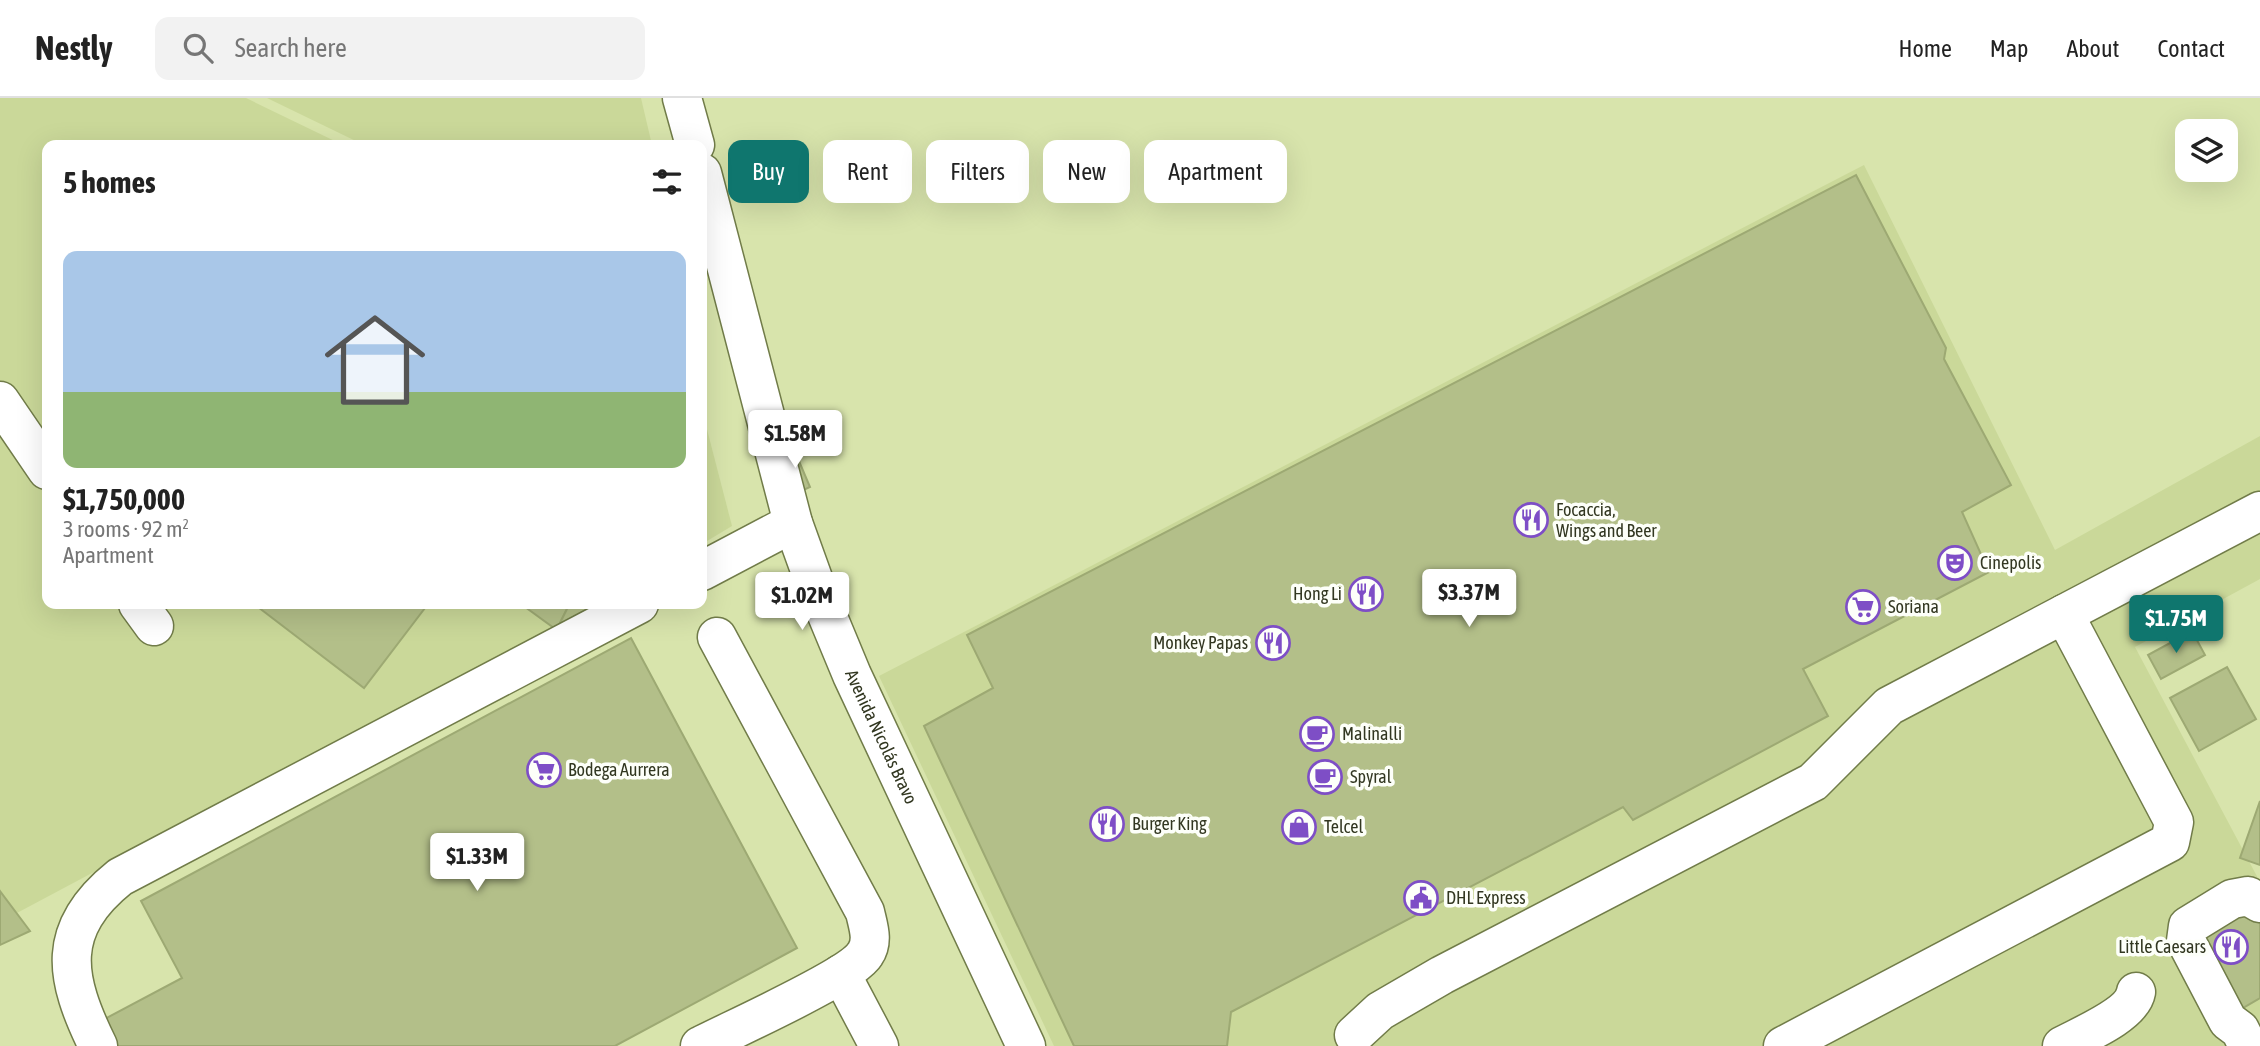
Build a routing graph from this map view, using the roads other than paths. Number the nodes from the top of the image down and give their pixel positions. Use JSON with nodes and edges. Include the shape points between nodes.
{"nodes":[{"id":1,"x":682,"y":98,"type":"edge"},
{"id":2,"x":694,"y":140,"type":"edge"},
{"id":3,"x":707,"y":192,"type":"edge"},
{"id":4,"x":0,"y":401,"type":"edge"},
{"id":5,"x":42,"y":463,"type":"edge"},
{"id":6,"x":2260,"y":511,"type":"edge"},
{"id":7,"x":793,"y":523,"type":"junction"},
{"id":8,"x":707,"y":568,"type":"edge"},
{"id":9,"x":629,"y":609,"type":"edge"},
{"id":10,"x":2064,"y":614,"type":"junction"},
{"id":11,"x":717,"y":637,"type":"dead end"},
{"id":12,"x":2260,"y":903,"type":"edge"},
{"id":13,"x":841,"y":974,"type":"junction"},
{"id":14,"x":2136,"y":992,"type":"dead end"},
{"id":15,"x":1354,"y":1035,"type":"dead end"},
{"id":16,"x":723,"y":1041,"type":"edge"},
{"id":17,"x":1804,"y":1041,"type":"edge"},
{"id":18,"x":99,"y":1046,"type":"edge"},
{"id":19,"x":879,"y":1046,"type":"edge"},
{"id":20,"x":1026,"y":1046,"type":"edge"},
{"id":21,"x":2062,"y":1046,"type":"edge"},
{"id":22,"x":2248,"y":1046,"type":"edge"}],
"edges":[{"from":1,"to":2,"type":"street"},
{"from":3,"to":7,"type":"street","name":"Avenida Nicolás Bravo"},
{"from":4,"to":5,"type":"street"},
{"from":6,"to":10,"type":"street"},
{"from":7,"to":8,"type":"street"},
{"from":7,"to":20,"type":"street","name":"Avenida Nicolás Bravo","via":[[852,675]]},
{"from":9,"to":18,"type":"street","via":[[120,877],[95,896],[72,939],[72,974],[84,1017]]},
{"from":10,"to":15,"type":"street","via":[[1889,706],[1812,782],[1442,975],[1380,1011]]},
{"from":10,"to":17,"type":"street","via":[[2175,822],[2170,842]]},
{"from":11,"to":13,"type":"street","via":[[865,912],[871,938],[866,953]]},
{"from":12,"to":22,"type":"street","via":[[2248,896],[2232,900],[2188,926],[2186,942],[2228,1021],[2240,1030]]},
{"from":13,"to":16,"type":"street"},
{"from":13,"to":19,"type":"street"},
{"from":14,"to":21,"type":"street","via":[[2125,1011]]}]}
